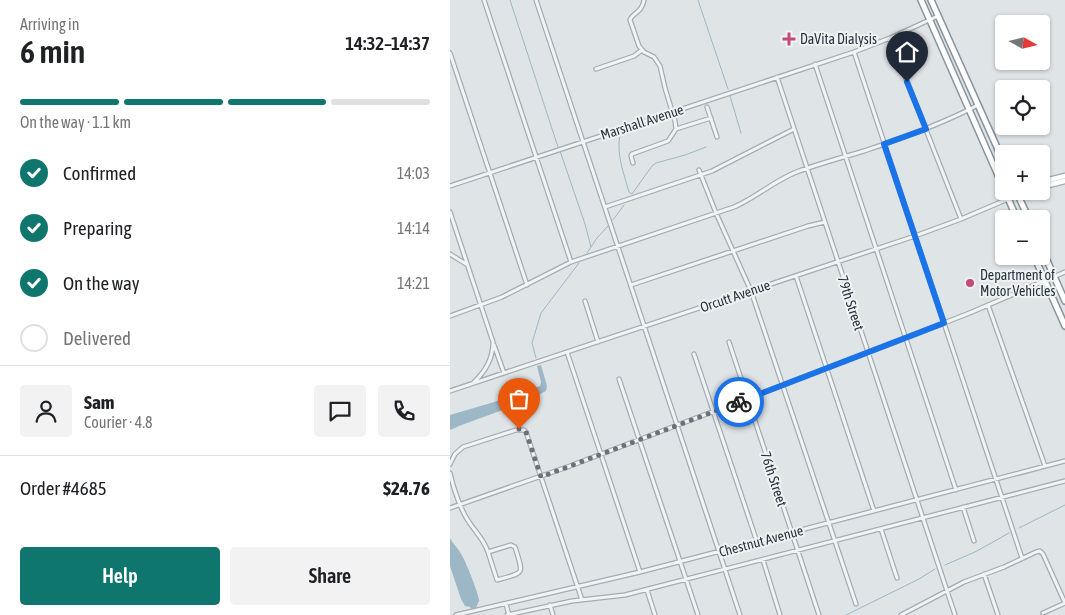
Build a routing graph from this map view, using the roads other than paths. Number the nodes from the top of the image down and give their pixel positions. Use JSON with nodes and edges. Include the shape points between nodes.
{"nodes":[{"id":1,"x":484,"y":0,"type":"edge"},
{"id":2,"x":536,"y":0,"type":"edge"},
{"id":3,"x":644,"y":0,"type":"edge"},
{"id":4,"x":921,"y":0,"type":"edge"},
{"id":5,"x":931,"y":0,"type":"edge"},
{"id":6,"x":938,"y":16,"type":"junction"},
{"id":7,"x":930,"y":21,"type":"junction"},
{"id":8,"x":890,"y":38,"type":"junction"},
{"id":9,"x":642,"y":50,"type":"junction"},
{"id":10,"x":854,"y":52,"type":"junction"},
{"id":11,"x":450,"y":53,"type":"edge"},
{"id":12,"x":815,"y":64,"type":"junction"},
{"id":13,"x":596,"y":69,"type":"dead end"},
{"id":14,"x":777,"y":77,"type":"junction"},
{"id":15,"x":978,"y":105,"type":"junction"},
{"id":16,"x":707,"y":107,"type":"dead end"},
{"id":17,"x":969,"y":110,"type":"junction"},
{"id":18,"x":672,"y":112,"type":"junction"},
{"id":19,"x":711,"y":118,"type":"junction"},
{"id":20,"x":676,"y":129,"type":"junction"},
{"id":21,"x":794,"y":129,"type":"junction"},
{"id":22,"x":926,"y":129,"type":"junction"},
{"id":23,"x":717,"y":137,"type":"dead end"},
{"id":24,"x":582,"y":141,"type":"junction"},
{"id":25,"x":884,"y":144,"type":"junction"},
{"id":26,"x":996,"y":145,"type":"edge"},
{"id":27,"x":536,"y":157,"type":"junction"},
{"id":28,"x":846,"y":157,"type":"junction"},
{"id":29,"x":633,"y":163,"type":"dead end"},
{"id":30,"x":807,"y":169,"type":"junction"},
{"id":31,"x":995,"y":169,"type":"edge"},
{"id":32,"x":699,"y":170,"type":"dead end"},
{"id":33,"x":489,"y":172,"type":"junction"},
{"id":34,"x":701,"y":175,"type":"junction"},
{"id":35,"x":1065,"y":176,"type":"edge"},
{"id":36,"x":1050,"y":180,"type":"edge"},
{"id":37,"x":1065,"y":181,"type":"edge"},
{"id":38,"x":1050,"y":185,"type":"edge"},
{"id":39,"x":450,"y":186,"type":"edge"},
{"id":40,"x":1006,"y":200,"type":"edge"},
{"id":41,"x":605,"y":207,"type":"junction"},
{"id":42,"x":450,"y":212,"type":"edge"},
{"id":43,"x":716,"y":213,"type":"junction"},
{"id":44,"x":961,"y":220,"type":"junction"},
{"id":45,"x":825,"y":222,"type":"junction"},
{"id":46,"x":915,"y":236,"type":"junction"},
{"id":47,"x":618,"y":246,"type":"junction"},
{"id":48,"x":876,"y":249,"type":"junction"},
{"id":49,"x":733,"y":251,"type":"junction"},
{"id":50,"x":450,"y":254,"type":"edge"},
{"id":51,"x":571,"y":262,"type":"junction"},
{"id":52,"x":838,"y":262,"type":"junction"},
{"id":53,"x":467,"y":264,"type":"junction"},
{"id":54,"x":1038,"y":265,"type":"edge"},
{"id":55,"x":1049,"y":265,"type":"edge"},
{"id":56,"x":1065,"y":272,"type":"edge"},
{"id":57,"x":796,"y":276,"type":"junction"},
{"id":58,"x":1054,"y":276,"type":"junction"},
{"id":59,"x":1045,"y":280,"type":"junction"},
{"id":60,"x":527,"y":285,"type":"junction"},
{"id":61,"x":631,"y":285,"type":"junction"},
{"id":62,"x":751,"y":291,"type":"junction"},
{"id":63,"x":585,"y":301,"type":"dead end"},
{"id":64,"x":1065,"y":301,"type":"edge"},
{"id":65,"x":481,"y":305,"type":"junction"},
{"id":66,"x":988,"y":305,"type":"junction"},
{"id":67,"x":450,"y":316,"type":"edge"},
{"id":68,"x":944,"y":323,"type":"junction"},
{"id":69,"x":645,"y":326,"type":"junction"},
{"id":70,"x":1065,"y":326,"type":"edge"},
{"id":71,"x":906,"y":338,"type":"junction"},
{"id":72,"x":493,"y":342,"type":"junction"},
{"id":73,"x":598,"y":342,"type":"junction"},
{"id":74,"x":729,"y":342,"type":"dead end"},
{"id":75,"x":567,"y":352,"type":"junction"},
{"id":76,"x":868,"y":353,"type":"junction"},
{"id":77,"x":694,"y":354,"type":"dead end"},
{"id":78,"x":827,"y":368,"type":"junction"},
{"id":79,"x":504,"y":373,"type":"junction"},
{"id":80,"x":619,"y":378,"type":"dead end"},
{"id":81,"x":472,"y":384,"type":"junction"},
{"id":82,"x":783,"y":385,"type":"junction"},
{"id":83,"x":450,"y":391,"type":"edge"},
{"id":84,"x":748,"y":399,"type":"junction"},
{"id":85,"x":713,"y":412,"type":"junction"},
{"id":86,"x":677,"y":425,"type":"junction"},
{"id":87,"x":639,"y":440,"type":"junction"},
{"id":88,"x":601,"y":454,"type":"junction"},
{"id":89,"x":1065,"y":461,"type":"edge"},
{"id":90,"x":450,"y":464,"type":"edge"},
{"id":91,"x":1045,"y":466,"type":"junction"},
{"id":92,"x":450,"y":473,"type":"edge"},
{"id":93,"x":541,"y":477,"type":"junction"},
{"id":94,"x":995,"y":479,"type":"junction"},
{"id":95,"x":1065,"y":481,"type":"edge"},
{"id":96,"x":956,"y":490,"type":"junction"},
{"id":97,"x":1002,"y":498,"type":"junction"},
{"id":98,"x":917,"y":500,"type":"junction"},
{"id":99,"x":461,"y":505,"type":"junction"},
{"id":100,"x":963,"y":507,"type":"junction"},
{"id":101,"x":450,"y":508,"type":"edge"},
{"id":102,"x":874,"y":511,"type":"junction"},
{"id":103,"x":922,"y":518,"type":"junction"},
{"id":104,"x":829,"y":523,"type":"junction"},
{"id":105,"x":881,"y":529,"type":"junction"},
{"id":106,"x":792,"y":533,"type":"junction"},
{"id":107,"x":835,"y":541,"type":"junction"},
{"id":108,"x":974,"y":541,"type":"dead end"},
{"id":109,"x":757,"y":542,"type":"junction"},
{"id":110,"x":798,"y":551,"type":"junction"},
{"id":111,"x":488,"y":552,"type":"junction"},
{"id":112,"x":719,"y":552,"type":"junction"},
{"id":113,"x":1022,"y":558,"type":"junction"},
{"id":114,"x":763,"y":560,"type":"junction"},
{"id":115,"x":680,"y":562,"type":"junction"},
{"id":116,"x":726,"y":570,"type":"junction"},
{"id":117,"x":640,"y":572,"type":"junction"},
{"id":118,"x":984,"y":574,"type":"junction"},
{"id":119,"x":896,"y":578,"type":"dead end"},
{"id":120,"x":686,"y":580,"type":"junction"},
{"id":121,"x":578,"y":587,"type":"junction"},
{"id":122,"x":646,"y":590,"type":"junction"},
{"id":123,"x":947,"y":591,"type":"junction"},
{"id":124,"x":582,"y":600,"type":"junction"},
{"id":125,"x":1065,"y":603,"type":"edge"},
{"id":126,"x":506,"y":604,"type":"junction"},
{"id":127,"x":856,"y":604,"type":"dead end"},
{"id":128,"x":550,"y":605,"type":"junction"},
{"id":129,"x":1043,"y":613,"type":"dead end"},
{"id":130,"x":456,"y":615,"type":"edge"},
{"id":131,"x":508,"y":615,"type":"edge"},
{"id":132,"x":553,"y":615,"type":"edge"},
{"id":133,"x":655,"y":615,"type":"edge"},
{"id":134,"x":698,"y":615,"type":"edge"},
{"id":135,"x":740,"y":615,"type":"edge"},
{"id":136,"x":780,"y":615,"type":"edge"},
{"id":137,"x":819,"y":615,"type":"edge"},
{"id":138,"x":901,"y":615,"type":"edge"},
{"id":139,"x":955,"y":615,"type":"edge"},
{"id":140,"x":998,"y":615,"type":"edge"}],
"edges":[{"from":1,"to":27,"type":"street"},
{"from":2,"to":24,"type":"street"},
{"from":3,"to":9,"type":"street","via":[[640,10],[630,19]]},
{"from":4,"to":7,"type":"highway"},
{"from":5,"to":6,"type":"highway"},
{"from":6,"to":7,"type":"street","name":"Marshall Avenue"},
{"from":6,"to":15,"type":"highway"},
{"from":7,"to":8,"type":"street","name":"Marshall Avenue"},
{"from":7,"to":17,"type":"highway"},
{"from":8,"to":10,"type":"street","name":"Marshall Avenue"},
{"from":8,"to":22,"type":"street"},
{"from":9,"to":13,"type":"street"},
{"from":9,"to":18,"type":"street","via":[[658,62]]},
{"from":10,"to":12,"type":"street","name":"Marshall Avenue"},
{"from":10,"to":25,"type":"street"},
{"from":11,"to":33,"type":"street"},
{"from":12,"to":14,"type":"street","name":"Marshall Avenue"},
{"from":12,"to":28,"type":"street"},
{"from":14,"to":18,"type":"street","name":"Marshall Avenue"},
{"from":14,"to":21,"type":"street","name":"79th Street"},
{"from":15,"to":17,"type":"street"},
{"from":15,"to":26,"type":"highway"},
{"from":16,"to":19,"type":"street"},
{"from":17,"to":22,"type":"street"},
{"from":17,"to":31,"type":"highway"},
{"from":18,"to":20,"type":"street"},
{"from":18,"to":24,"type":"street","name":"Marshall Avenue"},
{"from":19,"to":20,"type":"street"},
{"from":19,"to":23,"type":"street"},
{"from":20,"to":29,"type":"street","via":[[668,141],[632,154]]},
{"from":21,"to":30,"type":"street","name":"79th Street"},
{"from":21,"to":34,"type":"street"},
{"from":22,"to":25,"type":"street"},
{"from":22,"to":44,"type":"street"},
{"from":24,"to":27,"type":"street","name":"Marshall Avenue"},
{"from":24,"to":41,"type":"street"},
{"from":25,"to":28,"type":"street"},
{"from":25,"to":46,"type":"street"},
{"from":27,"to":33,"type":"street","name":"Marshall Avenue"},
{"from":27,"to":51,"type":"street"},
{"from":28,"to":30,"type":"street"},
{"from":28,"to":48,"type":"street"},
{"from":30,"to":43,"type":"street","via":[[746,202]]},
{"from":30,"to":45,"type":"street","name":"79th Street"},
{"from":32,"to":34,"type":"street"},
{"from":33,"to":39,"type":"street","name":"Marshall Avenue"},
{"from":33,"to":60,"type":"street"},
{"from":34,"to":41,"type":"street"},
{"from":34,"to":43,"type":"street"},
{"from":35,"to":36,"type":"main road"},
{"from":37,"to":38,"type":"main road"},
{"from":40,"to":44,"type":"street","name":"Orcutt Avenue"},
{"from":41,"to":47,"type":"street"},
{"from":42,"to":53,"type":"street"},
{"from":43,"to":47,"type":"street"},
{"from":43,"to":49,"type":"street"},
{"from":44,"to":46,"type":"street","name":"Orcutt Avenue"},
{"from":45,"to":49,"type":"street"},
{"from":45,"to":52,"type":"street","name":"79th Street"},
{"from":46,"to":48,"type":"street","name":"Orcutt Avenue"},
{"from":46,"to":68,"type":"street"},
{"from":47,"to":51,"type":"street"},
{"from":47,"to":61,"type":"street"},
{"from":48,"to":52,"type":"street","name":"Orcutt Avenue"},
{"from":48,"to":71,"type":"street"},
{"from":49,"to":61,"type":"street"},
{"from":49,"to":62,"type":"street"},
{"from":50,"to":53,"type":"street"},
{"from":51,"to":60,"type":"street"},
{"from":52,"to":57,"type":"street","name":"Orcutt Avenue"},
{"from":52,"to":76,"type":"street","name":"79th Street"},
{"from":53,"to":65,"type":"street"},
{"from":54,"to":59,"type":"highway"},
{"from":55,"to":58,"type":"highway"},
{"from":56,"to":58,"type":"street"},
{"from":57,"to":62,"type":"street","name":"Orcutt Avenue"},
{"from":57,"to":78,"type":"street"},
{"from":58,"to":59,"type":"street"},
{"from":58,"to":64,"type":"highway"},
{"from":59,"to":66,"type":"street"},
{"from":59,"to":70,"type":"highway"},
{"from":60,"to":65,"type":"street"},
{"from":61,"to":69,"type":"street"},
{"from":62,"to":69,"type":"street","name":"Orcutt Avenue"},
{"from":62,"to":82,"type":"street"},
{"from":63,"to":73,"type":"street"},
{"from":65,"to":67,"type":"street"},
{"from":65,"to":72,"type":"street"},
{"from":66,"to":68,"type":"street"},
{"from":66,"to":91,"type":"street"},
{"from":68,"to":71,"type":"street"},
{"from":68,"to":94,"type":"street"},
{"from":69,"to":73,"type":"street","name":"Orcutt Avenue"},
{"from":69,"to":86,"type":"street"},
{"from":71,"to":76,"type":"street"},
{"from":71,"to":96,"type":"street"},
{"from":72,"to":79,"type":"street"},
{"from":72,"to":81,"type":"street","via":[[488,366]]},
{"from":73,"to":75,"type":"street","name":"Orcutt Avenue"},
{"from":74,"to":84,"type":"street","name":"76th Street"},
{"from":75,"to":79,"type":"street","name":"Orcutt Avenue"},
{"from":75,"to":88,"type":"street"},
{"from":76,"to":78,"type":"street"},
{"from":76,"to":98,"type":"street","name":"79th Street"},
{"from":77,"to":85,"type":"street"},
{"from":78,"to":82,"type":"street"},
{"from":78,"to":102,"type":"street"},
{"from":79,"to":81,"type":"street","name":"Orcutt Avenue"},
{"from":80,"to":87,"type":"street"},
{"from":81,"to":83,"type":"street","name":"Orcutt Avenue"},
{"from":82,"to":84,"type":"street"},
{"from":82,"to":104,"type":"street"},
{"from":84,"to":85,"type":"street"},
{"from":84,"to":106,"type":"street","name":"76th Street"},
{"from":85,"to":86,"type":"street"},
{"from":85,"to":109,"type":"street"},
{"from":86,"to":87,"type":"street"},
{"from":86,"to":112,"type":"street"},
{"from":87,"to":88,"type":"street"},
{"from":87,"to":115,"type":"street"},
{"from":88,"to":93,"type":"street"},
{"from":88,"to":117,"type":"street"},
{"from":89,"to":91,"type":"street","name":"Chestnut Avenue"},
{"from":90,"to":93,"type":"street","via":[[454,454],[463,448],[521,429],[526,432]]},
{"from":91,"to":94,"type":"street","name":"Chestnut Avenue"},
{"from":92,"to":99,"type":"street"},
{"from":93,"to":99,"type":"street"},
{"from":93,"to":121,"type":"street"},
{"from":94,"to":96,"type":"street","name":"Chestnut Avenue"},
{"from":94,"to":97,"type":"street"},
{"from":95,"to":97,"type":"street","name":"Chestnut Avenue"},
{"from":96,"to":98,"type":"street","name":"Chestnut Avenue"},
{"from":97,"to":100,"type":"street","name":"Chestnut Avenue"},
{"from":97,"to":113,"type":"street"},
{"from":98,"to":102,"type":"street","name":"Chestnut Avenue"},
{"from":98,"to":103,"type":"street","name":"79th Street"},
{"from":99,"to":101,"type":"street"},
{"from":99,"to":111,"type":"street"},
{"from":100,"to":103,"type":"street","name":"Chestnut Avenue"},
{"from":100,"to":108,"type":"street"},
{"from":102,"to":104,"type":"street","name":"Chestnut Avenue"},
{"from":103,"to":105,"type":"street","name":"Chestnut Avenue"},
{"from":103,"to":123,"type":"street","name":"79th Street"},
{"from":104,"to":106,"type":"street","name":"Chestnut Avenue"},
{"from":104,"to":107,"type":"street"},
{"from":105,"to":107,"type":"street","name":"Chestnut Avenue"},
{"from":105,"to":119,"type":"street"},
{"from":106,"to":109,"type":"street","name":"Chestnut Avenue"},
{"from":106,"to":110,"type":"street","name":"76th Street"},
{"from":107,"to":110,"type":"street","name":"Chestnut Avenue"},
{"from":107,"to":127,"type":"street"},
{"from":109,"to":112,"type":"street","name":"Chestnut Avenue"},
{"from":110,"to":114,"type":"street","name":"Chestnut Avenue"},
{"from":110,"to":137,"type":"street","name":"76th Street"},
{"from":111,"to":111,"type":"street","via":[[497,580],[518,574],[521,570],[514,546]]},
{"from":112,"to":115,"type":"street","name":"Chestnut Avenue"},
{"from":112,"to":116,"type":"street"},
{"from":113,"to":118,"type":"street"},
{"from":113,"to":125,"type":"street","via":[[1040,551],[1043,554]]},
{"from":114,"to":116,"type":"street","name":"Chestnut Avenue"},
{"from":114,"to":136,"type":"street"},
{"from":115,"to":117,"type":"street","name":"Chestnut Avenue"},
{"from":115,"to":120,"type":"street"},
{"from":116,"to":120,"type":"street","name":"Chestnut Avenue"},
{"from":116,"to":135,"type":"street"},
{"from":117,"to":121,"type":"street","name":"Chestnut Avenue"},
{"from":118,"to":123,"type":"street"},
{"from":118,"to":140,"type":"street"},
{"from":120,"to":122,"type":"street","name":"Chestnut Avenue"},
{"from":120,"to":134,"type":"street"},
{"from":121,"to":124,"type":"street"},
{"from":121,"to":126,"type":"street","name":"Chestnut Avenue"},
{"from":122,"to":124,"type":"street","name":"Chestnut Avenue"},
{"from":122,"to":133,"type":"street"},
{"from":123,"to":138,"type":"street"},
{"from":123,"to":139,"type":"street","name":"79th Street"},
{"from":124,"to":128,"type":"street","name":"Chestnut Avenue"},
{"from":125,"to":129,"type":"street"},
{"from":126,"to":130,"type":"street","name":"Chestnut Avenue"},
{"from":126,"to":131,"type":"street"},
{"from":128,"to":131,"type":"street","name":"Chestnut Avenue"},
{"from":128,"to":132,"type":"street"}]}
